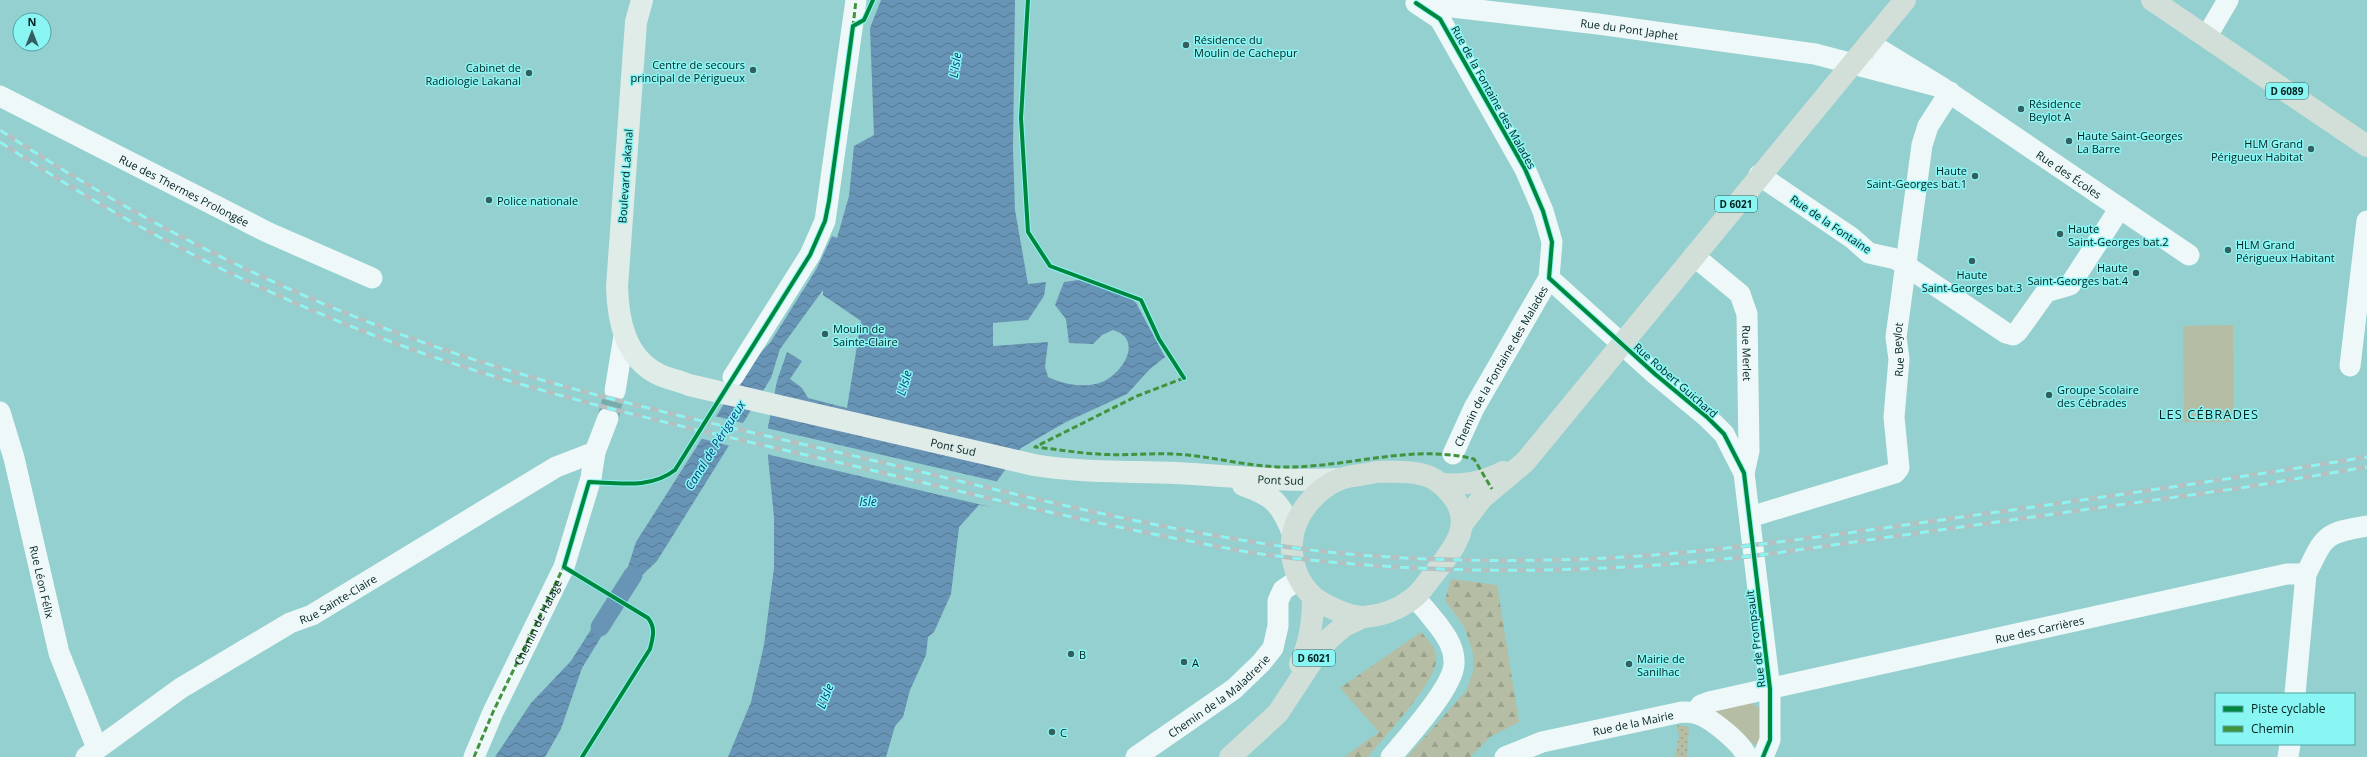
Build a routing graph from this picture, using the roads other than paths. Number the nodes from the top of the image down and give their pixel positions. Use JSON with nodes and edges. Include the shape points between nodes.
{"nodes":[{"id":1,"x":856,"y":0,"type":"edge"},
{"id":2,"x":1905,"y":0,"type":"edge"},
{"id":3,"x":2152,"y":0,"type":"edge"},
{"id":4,"x":2228,"y":0,"type":"edge"},
{"id":5,"x":1411,"y":1,"type":"edge"},
{"id":6,"x":638,"y":5,"type":"edge"},
{"id":7,"x":1477,"y":5,"type":"edge"},
{"id":8,"x":2207,"y":36,"type":"junction"},
{"id":9,"x":1869,"y":43,"type":"junction"},
{"id":10,"x":1852,"y":64,"type":"junction"},
{"id":11,"x":1945,"y":90,"type":"junction"},
{"id":12,"x":0,"y":96,"type":"edge"},
{"id":13,"x":2367,"y":146,"type":"edge"},
{"id":14,"x":1759,"y":175,"type":"junction"},
{"id":15,"x":2120,"y":208,"type":"junction"},
{"id":16,"x":2367,"y":221,"type":"edge"},
{"id":17,"x":2189,"y":254,"type":"dead end"},
{"id":18,"x":1694,"y":256,"type":"junction"},
{"id":19,"x":1907,"y":265,"type":"junction"},
{"id":20,"x":372,"y":278,"type":"dead end"},
{"id":21,"x":1549,"y":278,"type":"junction"},
{"id":22,"x":624,"y":336,"type":"junction"},
{"id":23,"x":1621,"y":344,"type":"junction"},
{"id":24,"x":2350,"y":366,"type":"dead end"},
{"id":25,"x":733,"y":377,"type":"dead end"},
{"id":26,"x":689,"y":385,"type":"joint"},
{"id":27,"x":615,"y":391,"type":"tunnel mouth"},
{"id":28,"x":0,"y":412,"type":"edge"},
{"id":29,"x":608,"y":418,"type":"tunnel mouth"},
{"id":30,"x":596,"y":452,"type":"junction"},
{"id":31,"x":1453,"y":454,"type":"dead end"},
{"id":32,"x":1524,"y":462,"type":"junction"},
{"id":33,"x":1744,"y":473,"type":"junction"},
{"id":34,"x":1221,"y":477,"type":"junction"},
{"id":35,"x":1340,"y":479,"type":"junction"},
{"id":36,"x":1442,"y":484,"type":"junction"},
{"id":37,"x":1750,"y":517,"type":"junction"},
{"id":38,"x":1463,"y":523,"type":"junction"},
{"id":39,"x":2367,"y":526,"type":"edge"},
{"id":40,"x":1292,"y":531,"type":"junction"},
{"id":41,"x":2306,"y":574,"type":"junction"},
{"id":42,"x":1298,"y":580,"type":"junction"},
{"id":43,"x":1312,"y":597,"type":"junction"},
{"id":44,"x":1414,"y":598,"type":"junction"},
{"id":45,"x":1363,"y":617,"type":"junction"},
{"id":46,"x":1770,"y":688,"type":"junction"},
{"id":47,"x":2295,"y":693,"type":"edge"},
{"id":48,"x":1278,"y":713,"type":"junction"},
{"id":49,"x":1695,"y":713,"type":"junction"},
{"id":50,"x":2290,"y":745,"type":"edge"},
{"id":51,"x":92,"y":752,"type":"edge"},
{"id":52,"x":474,"y":757,"type":"edge"},
{"id":53,"x":1136,"y":757,"type":"edge"},
{"id":54,"x":1230,"y":757,"type":"edge"},
{"id":55,"x":1391,"y":757,"type":"edge"},
{"id":56,"x":1505,"y":757,"type":"edge"},
{"id":57,"x":1747,"y":757,"type":"edge"},
{"id":58,"x":1763,"y":757,"type":"edge"},
{"id":59,"x":2288,"y":757,"type":"edge"}],
"edges":[{"from":1,"to":25,"type":"street","via":[[825,221],[810,255]]},
{"from":2,"to":9,"type":"main road","number":"D 6021"},
{"from":3,"to":8,"type":"main road","number":"D 6089"},
{"from":4,"to":8,"type":"street"},
{"from":5,"to":7,"type":"street","name":"Rue du Pont Japhet"},
{"from":5,"to":21,"type":"street","name":"Rue de la Fontaine des Malades","via":[[1440,19],[1525,169],[1543,211],[1552,242]]},
{"from":6,"to":22,"type":"main road","name":"Boulevard Lakanal","via":[[617,287],[618,314]]},
{"from":7,"to":10,"type":"street","name":"Rue du Pont Japhet","via":[[1815,54]]},
{"from":8,"to":13,"type":"main road","number":"D 6089"},
{"from":9,"to":10,"type":"main road","number":"D 6021"},
{"from":9,"to":11,"type":"street"},
{"from":10,"to":11,"type":"street"},
{"from":10,"to":14,"type":"main road","number":"D 6021"},
{"from":11,"to":15,"type":"street","name":"Rue des Écoles"},
{"from":11,"to":19,"type":"street","name":"Rue Beylot","via":[[1922,145]]},
{"from":12,"to":20,"type":"street","name":"Rue des Thermes Prolongée","via":[[267,232]]},
{"from":14,"to":18,"type":"main road","number":"D 6021"},
{"from":14,"to":19,"type":"street","name":"Rue de la Fontaine","via":[[1870,253],[1896,259]]},
{"from":15,"to":17,"type":"street","name":"Rue des Écoles"},
{"from":15,"to":19,"type":"street","name":"Rue de la Fontaine","via":[[2070,285],[2046,292],[2018,332],[2012,334],[2006,333]]},
{"from":16,"to":24,"type":"street"},
{"from":18,"to":23,"type":"main road","number":"D 6021"},
{"from":18,"to":33,"type":"street","name":"Rue Merlet","via":[[1740,294],[1747,314],[1749,451]]},
{"from":19,"to":37,"type":"street","name":"Rue Beylot","via":[[1896,337],[1899,359],[1894,417],[1899,468],[1895,473]]},
{"from":21,"to":23,"type":"street"},
{"from":21,"to":31,"type":"street","name":"Chemin de la Fontaine des Malades","via":[[1474,408]]},
{"from":22,"to":26,"type":"main road","name":"Boulevard Lakanal","via":[[647,367],[659,375]]},
{"from":22,"to":27,"type":"street","name":"Boulevard Lakanal"},
{"from":23,"to":32,"type":"main road","number":"D 6021"},
{"from":23,"to":33,"type":"street","name":"Rue Robert Guichard","via":[[1724,434]]},
{"from":26,"to":34,"type":"main road","name":"Pont Sud","via":[[1034,466],[1092,472],[1176,473]]},
{"from":28,"to":51,"type":"street","name":"Rue Léon Félix","via":[[14,458],[59,653]]},
{"from":29,"to":30,"type":"street"},
{"from":30,"to":51,"type":"street","name":"Rue Sainte-Claire","via":[[556,467],[312,615],[283,627],[181,688]]},
{"from":30,"to":52,"type":"street","name":"Chemin de Halage","via":[[590,482],[564,567],[496,705]]},
{"from":32,"to":36,"type":"main road","number":"D 6021","via":[[1485,480],[1457,485]]},
{"from":32,"to":38,"type":"main road","number":"D 6021","via":[[1482,498]]},
{"from":33,"to":37,"type":"street","name":"Rue Robert Guichard"},
{"from":34,"to":35,"type":"main road","name":"Pont Sud","via":[[1288,481]]},
{"from":34,"to":40,"type":"main road","name":"Pont Sud","via":[[1269,495],[1277,501]]},
{"from":35,"to":36,"type":"main road","via":[[1376,472],[1412,472],[1430,477]]},
{"from":35,"to":40,"type":"main road","via":[[1313,497],[1302,511]]},
{"from":36,"to":38,"type":"main road","via":[[1456,501]]},
{"from":37,"to":46,"type":"street","name":"Rue de Prompsault"},
{"from":38,"to":44,"type":"main road","via":[[1452,551]]},
{"from":39,"to":41,"type":"street","via":[[2325,538]]},
{"from":40,"to":42,"type":"main road","via":[[1291,546]]},
{"from":41,"to":46,"type":"street","name":"Rue des Carrières","via":[[2287,574]]},
{"from":41,"to":47,"type":"street"},
{"from":42,"to":43,"type":"main road"},
{"from":42,"to":53,"type":"street","name":"Chemin de la Maladrerie","via":[[1283,590],[1278,601],[1278,626],[1273,648],[1262,664],[1234,688]]},
{"from":43,"to":45,"type":"main road","via":[[1335,610]]},
{"from":43,"to":48,"type":"main road","number":"D 6021","via":[[1312,630],[1308,646]]},
{"from":44,"to":45,"type":"main road","via":[[1396,609]]},
{"from":44,"to":55,"type":"street","via":[[1420,602],[1445,635],[1453,650],[1454,665],[1448,684]]},
{"from":45,"to":48,"type":"main road","number":"D 6021","via":[[1344,626],[1320,649]]},
{"from":46,"to":49,"type":"street","name":"Rue des Carrières","via":[[1708,702]]},
{"from":46,"to":58,"type":"street","name":"Rue de Prompsault","via":[[1770,740]]},
{"from":48,"to":54,"type":"main road","number":"D 6021"},
{"from":49,"to":56,"type":"street","name":"Rue de la Mairie","via":[[1675,712],[1584,731],[1542,742]]},
{"from":49,"to":57,"type":"street","name":"Rue de la Mairie","via":[[1727,733],[1745,751]]},
{"from":50,"to":59,"type":"street"}]}
